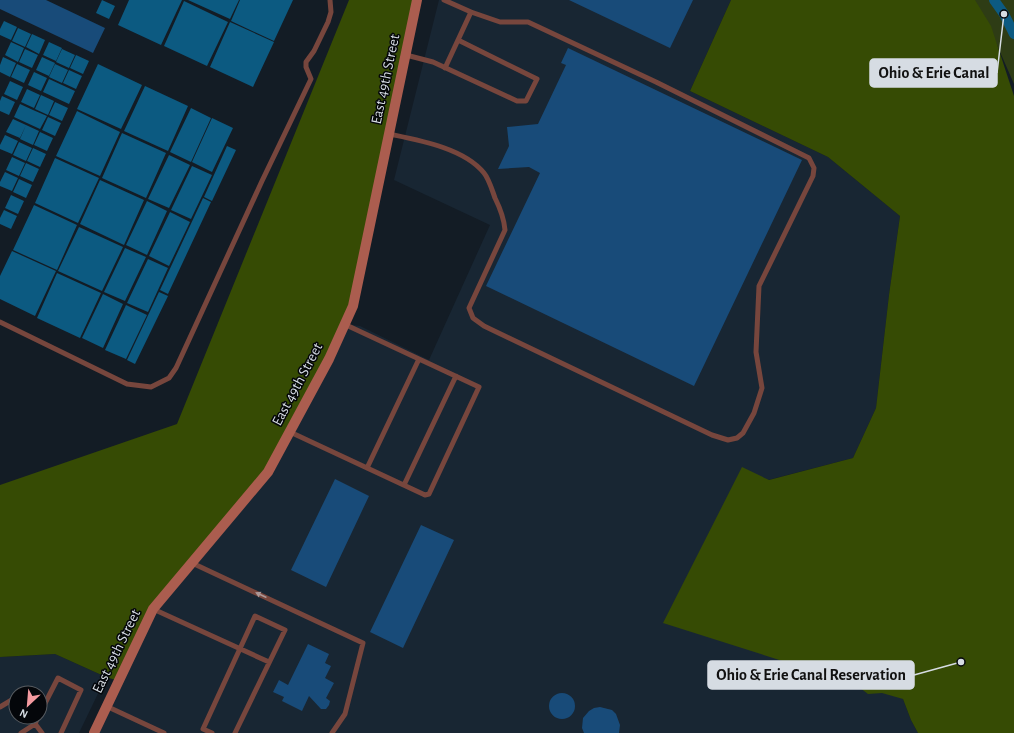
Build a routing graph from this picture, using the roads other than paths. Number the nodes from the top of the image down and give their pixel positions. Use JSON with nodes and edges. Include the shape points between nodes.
{"nodes":[{"id":1,"x":330,"y":0,"type":"edge"},
{"id":2,"x":417,"y":0,"type":"edge"},
{"id":3,"x":444,"y":0,"type":"edge"},
{"id":4,"x":471,"y":12,"type":"junction"},
{"id":5,"x":458,"y":40,"type":"junction"},
{"id":6,"x":406,"y":55,"type":"junction"},
{"id":7,"x":445,"y":68,"type":"junction"},
{"id":8,"x":389,"y":134,"type":"junction"},
{"id":9,"x":0,"y":322,"type":"edge"},
{"id":10,"x":344,"y":324,"type":"junction"},
{"id":11,"x":418,"y":359,"type":"junction"},
{"id":12,"x":456,"y":376,"type":"junction"},
{"id":13,"x":290,"y":432,"type":"junction"},
{"id":14,"x":367,"y":468,"type":"junction"},
{"id":15,"x":404,"y":485,"type":"junction"},
{"id":16,"x":192,"y":562,"type":"junction"},
{"id":17,"x":153,"y":609,"type":"junction"},
{"id":18,"x":240,"y":648,"type":"junction"},
{"id":19,"x":269,"y":662,"type":"junction"},
{"id":20,"x":48,"y":697,"type":"edge"},
{"id":21,"x":106,"y":706,"type":"junction"},
{"id":22,"x":33,"y":725,"type":"edge"},
{"id":23,"x":36,"y":725,"type":"edge"},
{"id":24,"x":21,"y":733,"type":"edge"},
{"id":25,"x":42,"y":733,"type":"edge"},
{"id":26,"x":61,"y":733,"type":"edge"},
{"id":27,"x":94,"y":733,"type":"edge"},
{"id":28,"x":164,"y":733,"type":"edge"},
{"id":29,"x":212,"y":733,"type":"edge"},
{"id":30,"x":235,"y":733,"type":"edge"},
{"id":31,"x":332,"y":733,"type":"edge"}],
"edges":[{"from":1,"to":9,"type":"lane","via":[[331,12],[328,22],[306,62],[311,79],[176,368],[169,378],[151,387],[127,384]]},
{"from":2,"to":6,"type":"street","name":"East 49th Street"},
{"from":3,"to":4,"type":"lane"},
{"from":4,"to":5,"type":"lane"},
{"from":4,"to":8,"type":"lane","via":[[500,22],[528,22],[809,158],[814,168],[813,176],[759,286],[756,352],[762,388],[754,413],[743,433],[728,440],[712,435],[484,326],[473,318],[469,308],[505,230],[504,219],[494,194],[484,174],[475,164],[442,148]]},
{"from":5,"to":7,"type":"lane"},
{"from":5,"to":7,"type":"lane","via":[[536,79],[526,102],[517,101]]},
{"from":6,"to":7,"type":"lane"},
{"from":6,"to":8,"type":"street","name":"East 49th Street"},
{"from":8,"to":10,"type":"street","name":"East 49th Street","via":[[353,306]]},
{"from":10,"to":11,"type":"lane"},
{"from":10,"to":13,"type":"street","name":"East 49th Street","via":[[329,359]]},
{"from":11,"to":12,"type":"lane"},
{"from":11,"to":14,"type":"lane"},
{"from":12,"to":15,"type":"lane"},
{"from":12,"to":15,"type":"lane","via":[[478,386],[479,389],[433,487],[429,494],[425,495]]},
{"from":13,"to":14,"type":"lane"},
{"from":13,"to":16,"type":"street","name":"East 49th Street","via":[[268,472]]},
{"from":14,"to":15,"type":"lane"},
{"from":16,"to":17,"type":"street","name":"East 49th Street"},
{"from":31,"to":16,"type":"lane","one_way":true,"via":[[345,714],[363,643]]},
{"from":17,"to":18,"type":"lane"},
{"from":17,"to":21,"type":"street","name":"East 49th Street"},
{"from":18,"to":19,"type":"lane"},
{"from":18,"to":19,"type":"lane","via":[[255,616],[285,630]]},
{"from":18,"to":29,"type":"lane","via":[[203,729]]},
{"from":19,"to":30,"type":"lane"},
{"from":20,"to":26,"type":"lane","via":[[58,678],[81,690]]},
{"from":21,"to":27,"type":"street","name":"East 49th Street"},
{"from":21,"to":28,"type":"lane"},
{"from":22,"to":24,"type":"lane"},
{"from":23,"to":25,"type":"lane"}]}
